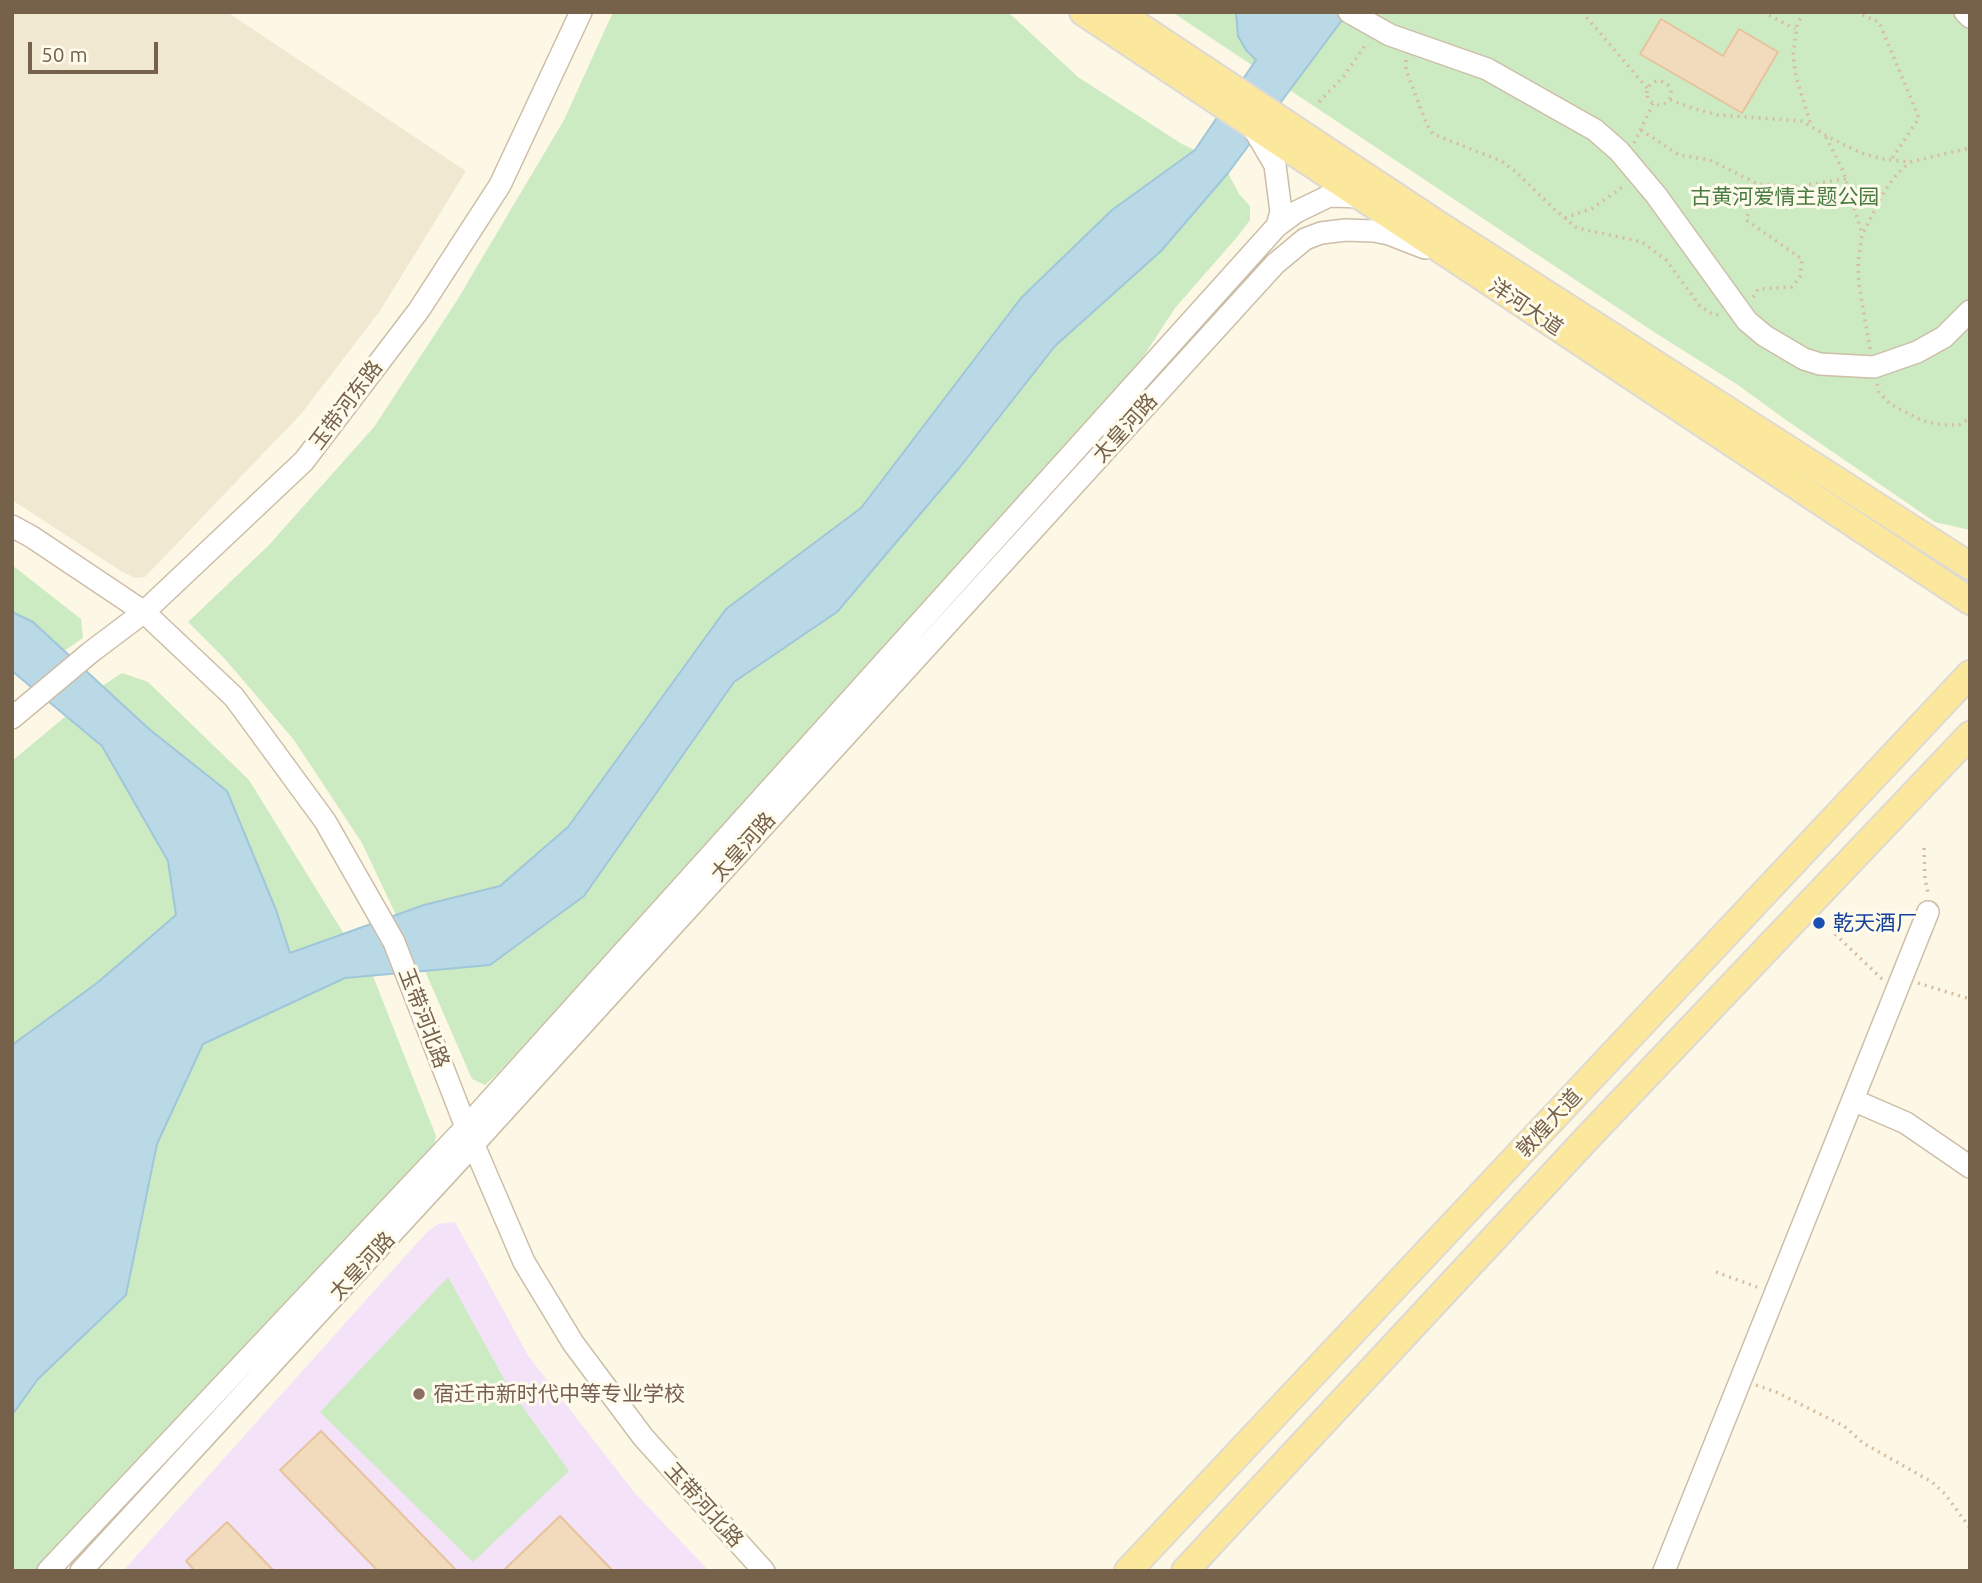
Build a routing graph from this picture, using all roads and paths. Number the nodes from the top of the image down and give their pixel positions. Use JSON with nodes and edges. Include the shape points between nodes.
{"nodes":[{"id":1,"x":581,"y":12,"type":"edge"},
{"id":2,"x":1083,"y":12,"type":"edge"},
{"id":3,"x":1118,"y":12,"type":"edge"},
{"id":4,"x":1582,"y":12,"type":"edge"},
{"id":5,"x":1763,"y":12,"type":"edge"},
{"id":6,"x":1803,"y":12,"type":"edge"},
{"id":7,"x":1857,"y":12,"type":"edge"},
{"id":8,"x":1965,"y":12,"type":"edge"},
{"id":9,"x":1970,"y":17,"type":"edge"},
{"id":10,"x":1361,"y":20,"type":"edge"},
{"id":11,"x":1796,"y":30,"type":"junction"},
{"id":12,"x":1407,"y":41,"type":"junction"},
{"id":13,"x":1648,"y":89,"type":"junction"},
{"id":14,"x":1670,"y":100,"type":"junction"},
{"id":15,"x":1319,"y":102,"type":"dead end"},
{"id":16,"x":1653,"y":104,"type":"junction"},
{"id":17,"x":1249,"y":121,"type":"junction"},
{"id":18,"x":1812,"y":125,"type":"junction"},
{"id":19,"x":1641,"y":130,"type":"junction"},
{"id":20,"x":1825,"y":135,"type":"junction"},
{"id":21,"x":1970,"y":148,"type":"edge"},
{"id":22,"x":1891,"y":160,"type":"junction"},
{"id":23,"x":1910,"y":162,"type":"junction"},
{"id":24,"x":1632,"y":166,"type":"junction"},
{"id":25,"x":1846,"y":179,"type":"junction"},
{"id":26,"x":1758,"y":184,"type":"junction"},
{"id":27,"x":1345,"y":186,"type":"junction"},
{"id":28,"x":1564,"y":218,"type":"junction"},
{"id":29,"x":1277,"y":226,"type":"junction"},
{"id":30,"x":1862,"y":235,"type":"junction"},
{"id":31,"x":1452,"y":258,"type":"junction"},
{"id":32,"x":1275,"y":264,"type":"junction"},
{"id":33,"x":1970,"y":311,"type":"edge"},
{"id":34,"x":1744,"y":316,"type":"junction"},
{"id":35,"x":1874,"y":367,"type":"junction"},
{"id":36,"x":1970,"y":418,"type":"edge"},
{"id":37,"x":12,"y":526,"type":"edge"},
{"id":38,"x":1970,"y":566,"type":"edge"},
{"id":39,"x":1970,"y":601,"type":"edge"},
{"id":40,"x":144,"y":612,"type":"junction"},
{"id":41,"x":1970,"y":674,"type":"edge"},
{"id":42,"x":18,"y":714,"type":"edge"},
{"id":43,"x":1970,"y":735,"type":"edge"},
{"id":44,"x":1924,"y":848,"type":"dead end"},
{"id":45,"x":1928,"y":912,"type":"joint"},
{"id":46,"x":1835,"y":934,"type":"dead end"},
{"id":47,"x":1899,"y":985,"type":"junction"},
{"id":48,"x":1970,"y":999,"type":"edge"},
{"id":49,"x":1853,"y":1100,"type":"junction"},
{"id":50,"x":470,"y":1136,"type":"junction"},
{"id":51,"x":1970,"y":1167,"type":"edge"},
{"id":52,"x":1716,"y":1272,"type":"dead end"},
{"id":53,"x":1775,"y":1294,"type":"junction"},
{"id":54,"x":1741,"y":1380,"type":"junction"},
{"id":55,"x":1970,"y":1528,"type":"edge"},
{"id":56,"x":48,"y":1571,"type":"edge"},
{"id":57,"x":81,"y":1571,"type":"edge"},
{"id":58,"x":764,"y":1571,"type":"edge"},
{"id":59,"x":1128,"y":1571,"type":"edge"},
{"id":60,"x":1185,"y":1571,"type":"edge"},
{"id":61,"x":1664,"y":1571,"type":"edge"}],
"edges":[{"from":1,"to":40,"type":"street","name":"玉带河东路","via":[[500,185],[419,310],[304,461]]},
{"from":2,"to":17,"type":"main road","name":"洋河大道"},
{"from":3,"to":27,"type":"main road","name":"洋河大道"},
{"from":4,"to":13,"type":"path"},
{"from":5,"to":11,"type":"path"},
{"from":6,"to":11,"type":"path"},
{"from":7,"to":22,"type":"path","via":[[1879,22],[1919,118]]},
{"from":8,"to":9,"type":"street"},
{"from":10,"to":12,"type":"street"},
{"from":10,"to":15,"type":"path","via":[[1355,61]]},
{"from":11,"to":18,"type":"path","via":[[1796,78]]},
{"from":12,"to":24,"type":"street","via":[[1487,69],[1595,130]]},
{"from":12,"to":28,"type":"path","via":[[1406,70],[1433,134],[1502,161]]},
{"from":13,"to":14,"type":"path","via":[[1653,82],[1665,82],[1671,88]]},
{"from":13,"to":16,"type":"path"},
{"from":14,"to":16,"type":"path"},
{"from":14,"to":18,"type":"path","via":[[1718,114],[1786,118]]},
{"from":16,"to":19,"type":"path"},
{"from":17,"to":27,"type":"main road","name":"洋河大道"},
{"from":17,"to":29,"type":"street","via":[[1275,165],[1282,212]]},
{"from":18,"to":20,"type":"path"},
{"from":19,"to":24,"type":"path"},
{"from":19,"to":26,"type":"path","via":[[1679,155],[1710,160]]},
{"from":20,"to":22,"type":"path","via":[[1861,153]]},
{"from":20,"to":25,"type":"path"},
{"from":21,"to":23,"type":"path"},
{"from":22,"to":23,"type":"path"},
{"from":23,"to":30,"type":"path","via":[[1884,192]]},
{"from":24,"to":28,"type":"path","via":[[1622,188],[1592,208]]},
{"from":24,"to":34,"type":"street"},
{"from":25,"to":26,"type":"path","via":[[1792,187]]},
{"from":25,"to":30,"type":"path"},
{"from":26,"to":34,"type":"path","via":[[1746,220],[1802,259],[1800,277],[1792,287],[1758,289]]},
{"from":27,"to":29,"type":"street","name":"太皇河路"},
{"from":27,"to":31,"type":"main road","name":"洋河大道"},
{"from":27,"to":32,"type":"street"},
{"from":27,"to":38,"type":"main road","name":"洋河大道","via":[[1401,200]]},
{"from":28,"to":34,"type":"path","via":[[1592,233],[1642,242],[1666,260],[1700,306],[1714,315]]},
{"from":29,"to":50,"type":"street","name":"太皇河路"},
{"from":30,"to":35,"type":"path","via":[[1859,285]]},
{"from":31,"to":32,"type":"street","name":"太皇河路","via":[[1389,234],[1345,230],[1305,239]]},
{"from":31,"to":39,"type":"main road","name":"洋河大道"},
{"from":32,"to":50,"type":"street","name":"太皇河路"},
{"from":33,"to":35,"type":"street","via":[[1944,337]]},
{"from":34,"to":35,"type":"street","via":[[1765,336],[1804,359]]},
{"from":35,"to":36,"type":"path","via":[[1878,392],[1902,411],[1943,425],[1959,425]]},
{"from":37,"to":40,"type":"street","name":"玉带河北路"},
{"from":40,"to":42,"type":"street","name":"玉带河东路"},
{"from":40,"to":50,"type":"street","name":"玉带河北路","via":[[234,697],[325,821],[394,942]]},
{"from":41,"to":59,"type":"main road","name":"敦煌大道"},
{"from":43,"to":60,"type":"main road","name":"敦煌大道"},
{"from":44,"to":45,"type":"path"},
{"from":45,"to":47,"type":"street"},
{"from":46,"to":47,"type":"path"},
{"from":47,"to":48,"type":"path"},
{"from":47,"to":49,"type":"street"},
{"from":49,"to":51,"type":"street","via":[[1906,1123]]},
{"from":49,"to":53,"type":"street"},
{"from":50,"to":56,"type":"street","name":"太皇河路"},
{"from":50,"to":57,"type":"street","name":"太皇河路"},
{"from":50,"to":58,"type":"street","name":"玉带河北路","via":[[524,1262],[573,1343],[643,1437]]},
{"from":52,"to":53,"type":"path"},
{"from":53,"to":54,"type":"street"},
{"from":54,"to":55,"type":"path","via":[[1844,1426],[1863,1443],[1932,1482]]},
{"from":54,"to":61,"type":"street"}]}
